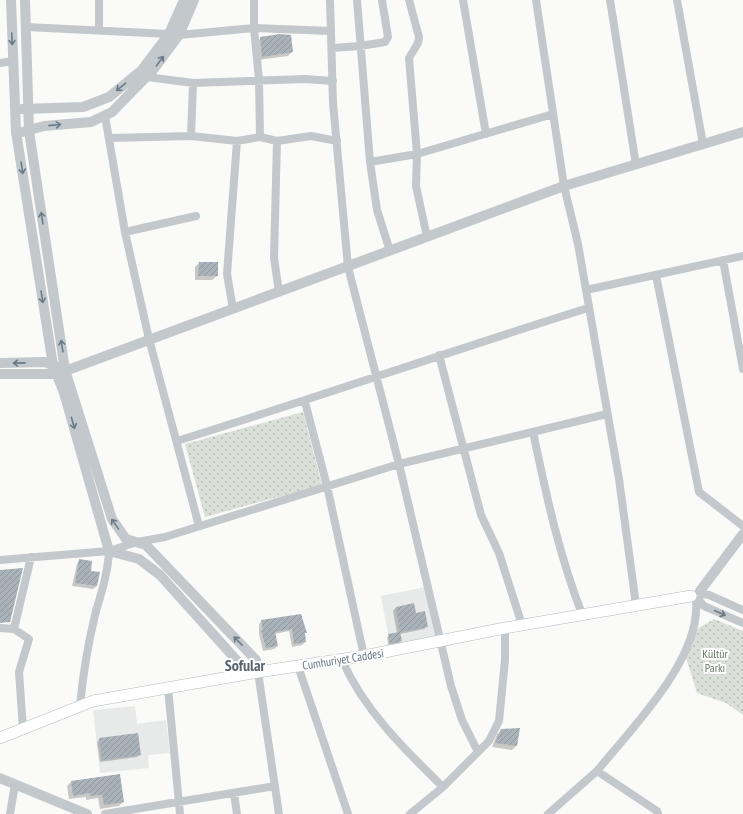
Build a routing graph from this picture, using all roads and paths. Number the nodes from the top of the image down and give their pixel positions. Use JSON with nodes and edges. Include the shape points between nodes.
{"nodes":[{"id":1,"x":11,"y":0,"type":"edge"},
{"id":2,"x":25,"y":0,"type":"edge"},
{"id":3,"x":99,"y":0,"type":"edge"},
{"id":4,"x":184,"y":0,"type":"edge"},
{"id":5,"x":194,"y":0,"type":"edge"},
{"id":6,"x":254,"y":0,"type":"edge"},
{"id":7,"x":330,"y":0,"type":"edge"},
{"id":8,"x":357,"y":0,"type":"edge"},
{"id":9,"x":382,"y":0,"type":"edge"},
{"id":10,"x":408,"y":0,"type":"edge"},
{"id":11,"x":463,"y":0,"type":"edge"},
{"id":12,"x":536,"y":0,"type":"edge"},
{"id":13,"x":610,"y":0,"type":"edge"},
{"id":14,"x":678,"y":0,"type":"edge"},
{"id":15,"x":26,"y":27,"type":"junction"},
{"id":16,"x":254,"y":28,"type":"junction"},
{"id":17,"x":99,"y":30,"type":"junction"},
{"id":18,"x":331,"y":31,"type":"junction"},
{"id":19,"x":174,"y":35,"type":"junction"},
{"id":20,"x":360,"y":46,"type":"junction"},
{"id":21,"x":332,"y":48,"type":"junction"},
{"id":22,"x":13,"y":60,"type":"junction"},
{"id":23,"x":0,"y":63,"type":"edge"},
{"id":24,"x":146,"y":77,"type":"junction"},
{"id":25,"x":259,"y":80,"type":"junction"},
{"id":26,"x":333,"y":81,"type":"junction"},
{"id":27,"x":193,"y":83,"type":"junction"},
{"id":28,"x":15,"y":109,"type":"junction"},
{"id":29,"x":28,"y":109,"type":"junction"},
{"id":30,"x":553,"y":114,"type":"junction"},
{"id":31,"x":105,"y":116,"type":"junction"},
{"id":32,"x":29,"y":131,"type":"junction"},
{"id":33,"x":16,"y":132,"type":"junction"},
{"id":34,"x":743,"y":132,"type":"edge"},
{"id":35,"x":486,"y":134,"type":"junction"},
{"id":36,"x":191,"y":136,"type":"junction"},
{"id":37,"x":260,"y":136,"type":"junction"},
{"id":38,"x":109,"y":138,"type":"junction"},
{"id":39,"x":277,"y":140,"type":"junction"},
{"id":40,"x":237,"y":141,"type":"junction"},
{"id":41,"x":337,"y":141,"type":"junction"},
{"id":42,"x":703,"y":144,"type":"junction"},
{"id":43,"x":417,"y":154,"type":"junction"},
{"id":44,"x":370,"y":162,"type":"junction"},
{"id":45,"x":636,"y":165,"type":"junction"},
{"id":46,"x":564,"y":186,"type":"junction"},
{"id":47,"x":196,"y":216,"type":"dead end"},
{"id":48,"x":125,"y":232,"type":"junction"},
{"id":49,"x":427,"y":237,"type":"junction"},
{"id":50,"x":390,"y":251,"type":"junction"},
{"id":51,"x":743,"y":256,"type":"edge"},
{"id":52,"x":723,"y":260,"type":"junction"},
{"id":53,"x":348,"y":267,"type":"junction"},
{"id":54,"x":656,"y":275,"type":"junction"},
{"id":55,"x":586,"y":290,"type":"junction"},
{"id":56,"x":279,"y":292,"type":"junction"},
{"id":57,"x":588,"y":308,"type":"junction"},
{"id":58,"x":233,"y":309,"type":"junction"},
{"id":59,"x":149,"y":339,"type":"junction"},
{"id":60,"x":439,"y":355,"type":"junction"},
{"id":61,"x":0,"y":363,"type":"edge"},
{"id":62,"x":743,"y":369,"type":"edge"},
{"id":63,"x":58,"y":370,"type":"junction"},
{"id":64,"x":0,"y":374,"type":"edge"},
{"id":65,"x":375,"y":378,"type":"junction"},
{"id":66,"x":305,"y":402,"type":"junction"},
{"id":67,"x":607,"y":414,"type":"junction"},
{"id":68,"x":533,"y":432,"type":"junction"},
{"id":69,"x":177,"y":442,"type":"junction"},
{"id":70,"x":464,"y":448,"type":"junction"},
{"id":71,"x":399,"y":464,"type":"junction"},
{"id":72,"x":327,"y":486,"type":"junction"},
{"id":73,"x":199,"y":526,"type":"junction"},
{"id":74,"x":743,"y":526,"type":"edge"},
{"id":75,"x":743,"y":534,"type":"edge"},
{"id":76,"x":137,"y":542,"type":"junction"},
{"id":77,"x":109,"y":551,"type":"junction"},
{"id":78,"x":31,"y":557,"type":"junction"},
{"id":79,"x":0,"y":560,"type":"edge"},
{"id":80,"x":698,"y":596,"type":"junction"},
{"id":81,"x":636,"y":605,"type":"junction"},
{"id":82,"x":743,"y":610,"type":"edge"},
{"id":83,"x":582,"y":614,"type":"junction"},
{"id":84,"x":743,"y":623,"type":"edge"},
{"id":85,"x":522,"y":625,"type":"junction"},
{"id":86,"x":0,"y":628,"type":"edge"},
{"id":87,"x":505,"y":628,"type":"junction"},
{"id":88,"x":14,"y":629,"type":"junction"},
{"id":89,"x":440,"y":641,"type":"junction"},
{"id":90,"x":364,"y":656,"type":"junction"},
{"id":91,"x":342,"y":660,"type":"junction"},
{"id":92,"x":298,"y":666,"type":"junction"},
{"id":93,"x":254,"y":673,"type":"junction"},
{"id":94,"x":168,"y":688,"type":"junction"},
{"id":95,"x":80,"y":706,"type":"junction"},
{"id":96,"x":23,"y":729,"type":"junction"},
{"id":97,"x":0,"y":738,"type":"edge"},
{"id":98,"x":478,"y":752,"type":"junction"},
{"id":99,"x":597,"y":771,"type":"junction"},
{"id":100,"x":0,"y":778,"type":"edge"},
{"id":101,"x":15,"y":784,"type":"junction"},
{"id":102,"x":275,"y":786,"type":"junction"},
{"id":103,"x":443,"y":788,"type":"junction"},
{"id":104,"x":234,"y":793,"type":"junction"},
{"id":105,"x":179,"y":802,"type":"junction"},
{"id":106,"x":10,"y":814,"type":"edge"},
{"id":107,"x":87,"y":814,"type":"edge"},
{"id":108,"x":105,"y":814,"type":"edge"},
{"id":109,"x":180,"y":814,"type":"edge"},
{"id":110,"x":237,"y":814,"type":"edge"},
{"id":111,"x":279,"y":814,"type":"edge"},
{"id":112,"x":348,"y":814,"type":"edge"},
{"id":113,"x":410,"y":814,"type":"edge"},
{"id":114,"x":548,"y":814,"type":"edge"},
{"id":115,"x":658,"y":814,"type":"edge"}],
"edges":[{"from":1,"to":22,"type":"street","one_way":true},
{"from":2,"to":15,"type":"street"},
{"from":3,"to":17,"type":"street"},
{"from":4,"to":19,"type":"street"},
{"from":5,"to":19,"type":"street"},
{"from":6,"to":16,"type":"street"},
{"from":7,"to":18,"type":"street"},
{"from":8,"to":20,"type":"street"},
{"from":9,"to":20,"type":"street","via":[[388,37],[386,42]]},
{"from":10,"to":43,"type":"street","via":[[419,37],[410,58]]},
{"from":11,"to":35,"type":"street"},
{"from":12,"to":30,"type":"street"},
{"from":13,"to":45,"type":"street"},
{"from":14,"to":42,"type":"street"},
{"from":15,"to":17,"type":"street"},
{"from":15,"to":29,"type":"street"},
{"from":16,"to":18,"type":"street"},
{"from":16,"to":19,"type":"street"},
{"from":16,"to":25,"type":"street"},
{"from":17,"to":19,"type":"street"},
{"from":18,"to":21,"type":"street"},
{"from":24,"to":19,"type":"street","one_way":true},
{"from":19,"to":29,"type":"street","one_way":true,"via":[[141,71],[109,97],[83,107]]},
{"from":20,"to":21,"type":"street"},
{"from":20,"to":44,"type":"street"},
{"from":21,"to":26,"type":"street"},
{"from":22,"to":23,"type":"street"},
{"from":22,"to":28,"type":"street"},
{"from":24,"to":27,"type":"street"},
{"from":24,"to":31,"type":"street"},
{"from":25,"to":26,"type":"street"},
{"from":25,"to":27,"type":"street"},
{"from":25,"to":37,"type":"street"},
{"from":26,"to":41,"type":"street"},
{"from":27,"to":36,"type":"street"},
{"from":28,"to":29,"type":"street"},
{"from":28,"to":33,"type":"street"},
{"from":29,"to":32,"type":"street"},
{"from":30,"to":35,"type":"street"},
{"from":30,"to":46,"type":"street"},
{"from":32,"to":31,"type":"street","one_way":true,"via":[[44,126],[91,122]]},
{"from":31,"to":38,"type":"street"},
{"from":32,"to":33,"type":"street"},
{"from":63,"to":32,"type":"street","one_way":true},
{"from":33,"to":63,"type":"street","one_way":true},
{"from":34,"to":42,"type":"street"},
{"from":35,"to":43,"type":"street"},
{"from":36,"to":38,"type":"street"},
{"from":36,"to":40,"type":"street"},
{"from":37,"to":39,"type":"street"},
{"from":37,"to":40,"type":"street"},
{"from":38,"to":48,"type":"street"},
{"from":39,"to":41,"type":"street","via":[[311,136]]},
{"from":39,"to":56,"type":"street","via":[[274,258]]},
{"from":40,"to":58,"type":"street","via":[[227,274]]},
{"from":41,"to":53,"type":"street"},
{"from":42,"to":45,"type":"street"},
{"from":43,"to":44,"type":"street"},
{"from":43,"to":49,"type":"street","via":[[416,186]]},
{"from":44,"to":50,"type":"street","via":[[377,210]]},
{"from":45,"to":46,"type":"street"},
{"from":46,"to":49,"type":"street"},
{"from":46,"to":55,"type":"street"},
{"from":47,"to":48,"type":"street"},
{"from":48,"to":59,"type":"street"},
{"from":49,"to":50,"type":"street"},
{"from":50,"to":53,"type":"street"},
{"from":51,"to":52,"type":"street"},
{"from":52,"to":54,"type":"street"},
{"from":52,"to":62,"type":"street"},
{"from":53,"to":56,"type":"street"},
{"from":53,"to":65,"type":"street"},
{"from":54,"to":55,"type":"street"},
{"from":54,"to":74,"type":"street","via":[[699,492]]},
{"from":55,"to":57,"type":"street"},
{"from":56,"to":58,"type":"street"},
{"from":57,"to":60,"type":"street"},
{"from":57,"to":67,"type":"street"},
{"from":58,"to":59,"type":"street"},
{"from":59,"to":63,"type":"street"},
{"from":59,"to":69,"type":"street"},
{"from":60,"to":65,"type":"street"},
{"from":60,"to":70,"type":"street"},
{"from":63,"to":61,"type":"street","one_way":true,"via":[[45,362]]},
{"from":63,"to":64,"type":"street"},
{"from":76,"to":63,"type":"street","one_way":true,"via":[[126,539],[112,519]]},
{"from":63,"to":77,"type":"street","one_way":true},
{"from":65,"to":66,"type":"street"},
{"from":65,"to":71,"type":"street"},
{"from":66,"to":69,"type":"street"},
{"from":66,"to":72,"type":"street"},
{"from":67,"to":68,"type":"street"},
{"from":67,"to":81,"type":"street","via":[[619,479]]},
{"from":68,"to":70,"type":"street"},
{"from":68,"to":83,"type":"street","via":[[560,553]]},
{"from":69,"to":73,"type":"street"},
{"from":70,"to":71,"type":"street"},
{"from":70,"to":85,"type":"street","via":[[481,515],[499,553]]},
{"from":71,"to":72,"type":"street"},
{"from":71,"to":89,"type":"street"},
{"from":72,"to":73,"type":"street"},
{"from":72,"to":90,"type":"street"},
{"from":73,"to":76,"type":"street","via":[[165,538]]},
{"from":75,"to":80,"type":"street"},
{"from":76,"to":77,"type":"street"},
{"from":93,"to":76,"type":"street","one_way":true,"via":[[256,660],[146,545]]},
{"from":77,"to":78,"type":"street"},
{"from":77,"to":93,"type":"street","via":[[138,559],[160,575]]},
{"from":77,"to":95,"type":"street","via":[[108,568],[83,669]]},
{"from":78,"to":79,"type":"street"},
{"from":78,"to":88,"type":"street"},
{"from":80,"to":81,"type":"main road","name":"Cumhuriyet Caddesi"},
{"from":80,"to":82,"type":"street","via":[[709,595]]},
{"from":80,"to":84,"type":"street","one_way":true,"via":[[704,606]]},
{"from":80,"to":99,"type":"street","via":[[691,637],[676,670]]},
{"from":81,"to":83,"type":"main road","name":"Cumhuriyet Caddesi"},
{"from":83,"to":85,"type":"main road","name":"Cumhuriyet Caddesi"},
{"from":85,"to":87,"type":"main road","name":"Cumhuriyet Caddesi"},
{"from":86,"to":88,"type":"street"},
{"from":87,"to":89,"type":"main road","name":"Cumhuriyet Caddesi"},
{"from":87,"to":98,"type":"street","via":[[505,660],[499,721],[489,741]]},
{"from":88,"to":96,"type":"street","via":[[28,639],[19,672]]},
{"from":89,"to":90,"type":"main road","name":"Cumhuriyet Caddesi"},
{"from":89,"to":98,"type":"street","via":[[456,703]]},
{"from":90,"to":91,"type":"main road","name":"Cumhuriyet Caddesi"},
{"from":91,"to":92,"type":"main road","name":"Cumhuriyet Caddesi"},
{"from":91,"to":103,"type":"street","via":[[375,715]]},
{"from":92,"to":93,"type":"main road","name":"Cumhuriyet Caddesi"},
{"from":92,"to":112,"type":"street"},
{"from":93,"to":94,"type":"main road","name":"Cumhuriyet Caddesi"},
{"from":93,"to":102,"type":"street"},
{"from":94,"to":95,"type":"main road","name":"Cumhuriyet Caddesi","via":[[93,701]]},
{"from":94,"to":105,"type":"street"},
{"from":95,"to":96,"type":"main road","name":"Cumhuriyet Caddesi"},
{"from":96,"to":97,"type":"main road","name":"Cumhuriyet Caddesi"},
{"from":98,"to":103,"type":"street"},
{"from":99,"to":114,"type":"street"},
{"from":99,"to":115,"type":"street"},
{"from":100,"to":101,"type":"street"},
{"from":101,"to":106,"type":"street"},
{"from":101,"to":107,"type":"street"},
{"from":102,"to":104,"type":"street"},
{"from":102,"to":111,"type":"street"},
{"from":103,"to":113,"type":"street"},
{"from":104,"to":105,"type":"street"},
{"from":104,"to":110,"type":"street"},
{"from":105,"to":108,"type":"street"},
{"from":105,"to":109,"type":"street"}]}
